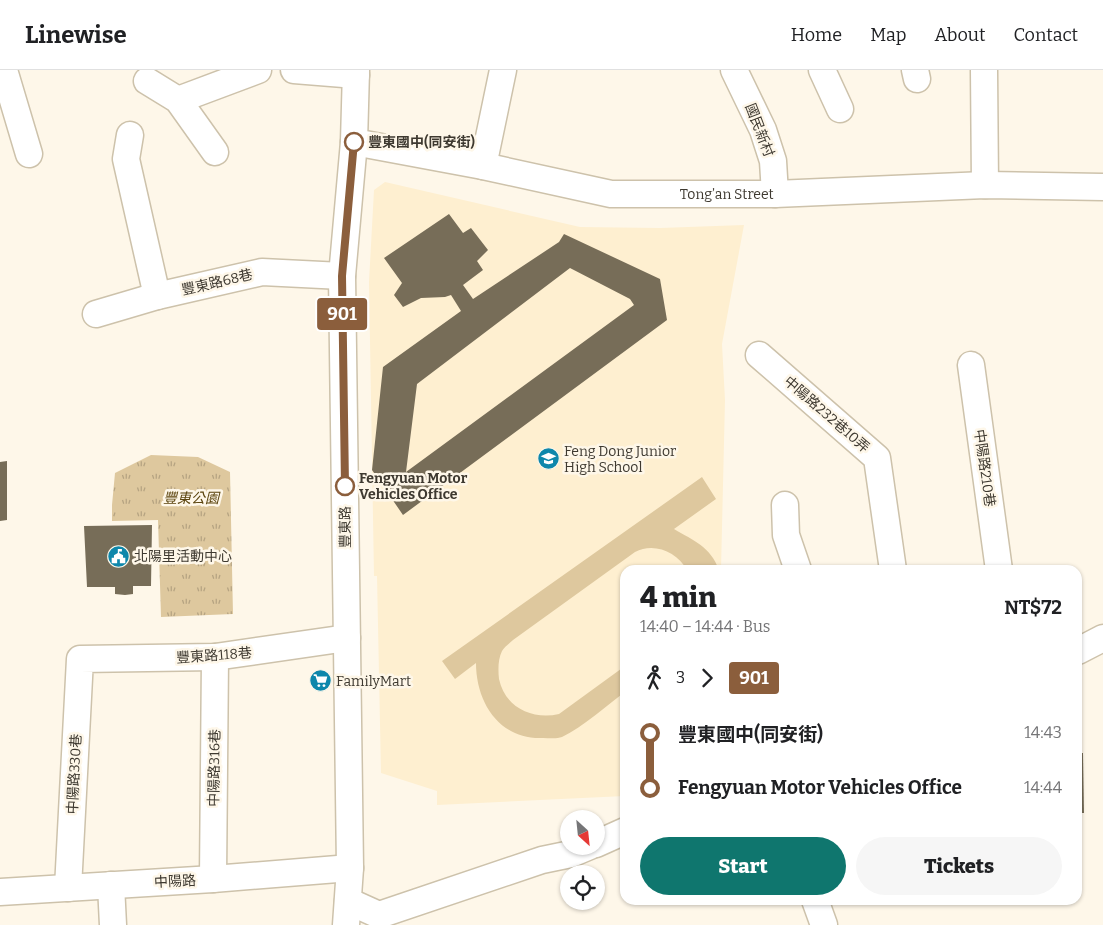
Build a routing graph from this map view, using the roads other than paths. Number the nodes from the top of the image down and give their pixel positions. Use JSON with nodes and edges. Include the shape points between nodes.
{"nodes":[{"id":1,"x":4,"y":70,"type":"edge"},
{"id":2,"x":258,"y":70,"type":"edge"},
{"id":3,"x":294,"y":70,"type":"edge"},
{"id":4,"x":503,"y":70,"type":"edge"},
{"id":5,"x":734,"y":70,"type":"edge"},
{"id":6,"x":822,"y":70,"type":"edge"},
{"id":7,"x":984,"y":70,"type":"edge"},
{"id":8,"x":356,"y":72,"type":"edge"},
{"id":9,"x":147,"y":81,"type":"dead end"},
{"id":10,"x":178,"y":100,"type":"junction"},
{"id":11,"x":840,"y":109,"type":"dead end"},
{"id":12,"x":130,"y":136,"type":"dead end"},
{"id":13,"x":354,"y":142,"type":"junction"},
{"id":14,"x":215,"y":152,"type":"dead end"},
{"id":15,"x":29,"y":154,"type":"dead end"},
{"id":16,"x":483,"y":166,"type":"junction"},
{"id":17,"x":985,"y":185,"type":"junction"},
{"id":18,"x":1103,"y":187,"type":"edge"},
{"id":19,"x":775,"y":194,"type":"junction"},
{"id":20,"x":342,"y":276,"type":"junction"},
{"id":21,"x":157,"y":296,"type":"junction"},
{"id":22,"x":96,"y":314,"type":"dead end"},
{"id":23,"x":759,"y":354,"type":"dead end"},
{"id":24,"x":972,"y":365,"type":"dead end"},
{"id":25,"x":785,"y":505,"type":"dead end"},
{"id":26,"x":796,"y":565,"type":"edge"},
{"id":27,"x":892,"y":565,"type":"edge"},
{"id":28,"x":998,"y":565,"type":"edge"},
{"id":29,"x":347,"y":638,"type":"junction"},
{"id":30,"x":1103,"y":638,"type":"edge"},
{"id":31,"x":1082,"y":649,"type":"edge"},
{"id":32,"x":215,"y":658,"type":"junction"},
{"id":33,"x":80,"y":659,"type":"joint"},
{"id":34,"x":620,"y":833,"type":"edge"},
{"id":35,"x":605,"y":840,"type":"edge"},
{"id":36,"x":566,"y":855,"type":"edge"},
{"id":37,"x":350,"y":868,"type":"junction"},
{"id":38,"x":213,"y":879,"type":"junction"},
{"id":39,"x":111,"y":884,"type":"junction"},
{"id":40,"x":68,"y":888,"type":"junction"},
{"id":41,"x":0,"y":892,"type":"edge"},
{"id":42,"x":818,"y":905,"type":"edge"},
{"id":43,"x":347,"y":913,"type":"edge"},
{"id":44,"x":114,"y":925,"type":"edge"},
{"id":45,"x":824,"y":925,"type":"edge"}],
"edges":[{"from":1,"to":15,"type":"street"},
{"from":2,"to":10,"type":"street"},
{"from":3,"to":8,"type":"street"},
{"from":4,"to":16,"type":"street"},
{"from":5,"to":19,"type":"street","name":"國民新村","via":[[763,130],[773,162]]},
{"from":6,"to":11,"type":"street"},
{"from":7,"to":17,"type":"street"},
{"from":8,"to":13,"type":"street","name":"豐東路"},
{"from":9,"to":10,"type":"street"},
{"from":10,"to":14,"type":"street"},
{"from":12,"to":21,"type":"street","via":[[126,159]]},
{"from":13,"to":16,"type":"street","name":"Tong’an Street"},
{"from":13,"to":20,"type":"street","name":"豐東路"},
{"from":16,"to":19,"type":"street","name":"Tong’an Street","via":[[611,194]]},
{"from":17,"to":18,"type":"street","name":"Tong’an Street"},
{"from":17,"to":19,"type":"street","name":"Tong’an Street"},
{"from":20,"to":21,"type":"street","name":"豐東路68巷","via":[[262,272]]},
{"from":20,"to":29,"type":"street","name":"豐東路"},
{"from":21,"to":22,"type":"street","name":"豐東路68巷"},
{"from":23,"to":27,"type":"street","name":"中陽路232巷10弄","via":[[877,458]]},
{"from":24,"to":28,"type":"street","name":"中陽路210巷"},
{"from":25,"to":26,"type":"street","via":[[786,535]]},
{"from":29,"to":32,"type":"street","name":"豐東路118巷"},
{"from":29,"to":37,"type":"street","name":"豐東路"},
{"from":30,"to":31,"type":"street"},
{"from":32,"to":33,"type":"street","name":"豐東路118巷"},
{"from":32,"to":38,"type":"street","name":"中陽路316巷"},
{"from":33,"to":40,"type":"street","name":"中陽路330巷"},
{"from":34,"to":35,"type":"street"},
{"from":36,"to":43,"type":"street","via":[[542,860],[379,915]]},
{"from":37,"to":38,"type":"street","name":"中陽路"},
{"from":37,"to":43,"type":"street","name":"豐東路"},
{"from":38,"to":39,"type":"street","name":"中陽路"},
{"from":39,"to":40,"type":"street","name":"中陽路"},
{"from":39,"to":44,"type":"street"},
{"from":40,"to":41,"type":"street","name":"中陽路"},
{"from":42,"to":45,"type":"street"}]}
